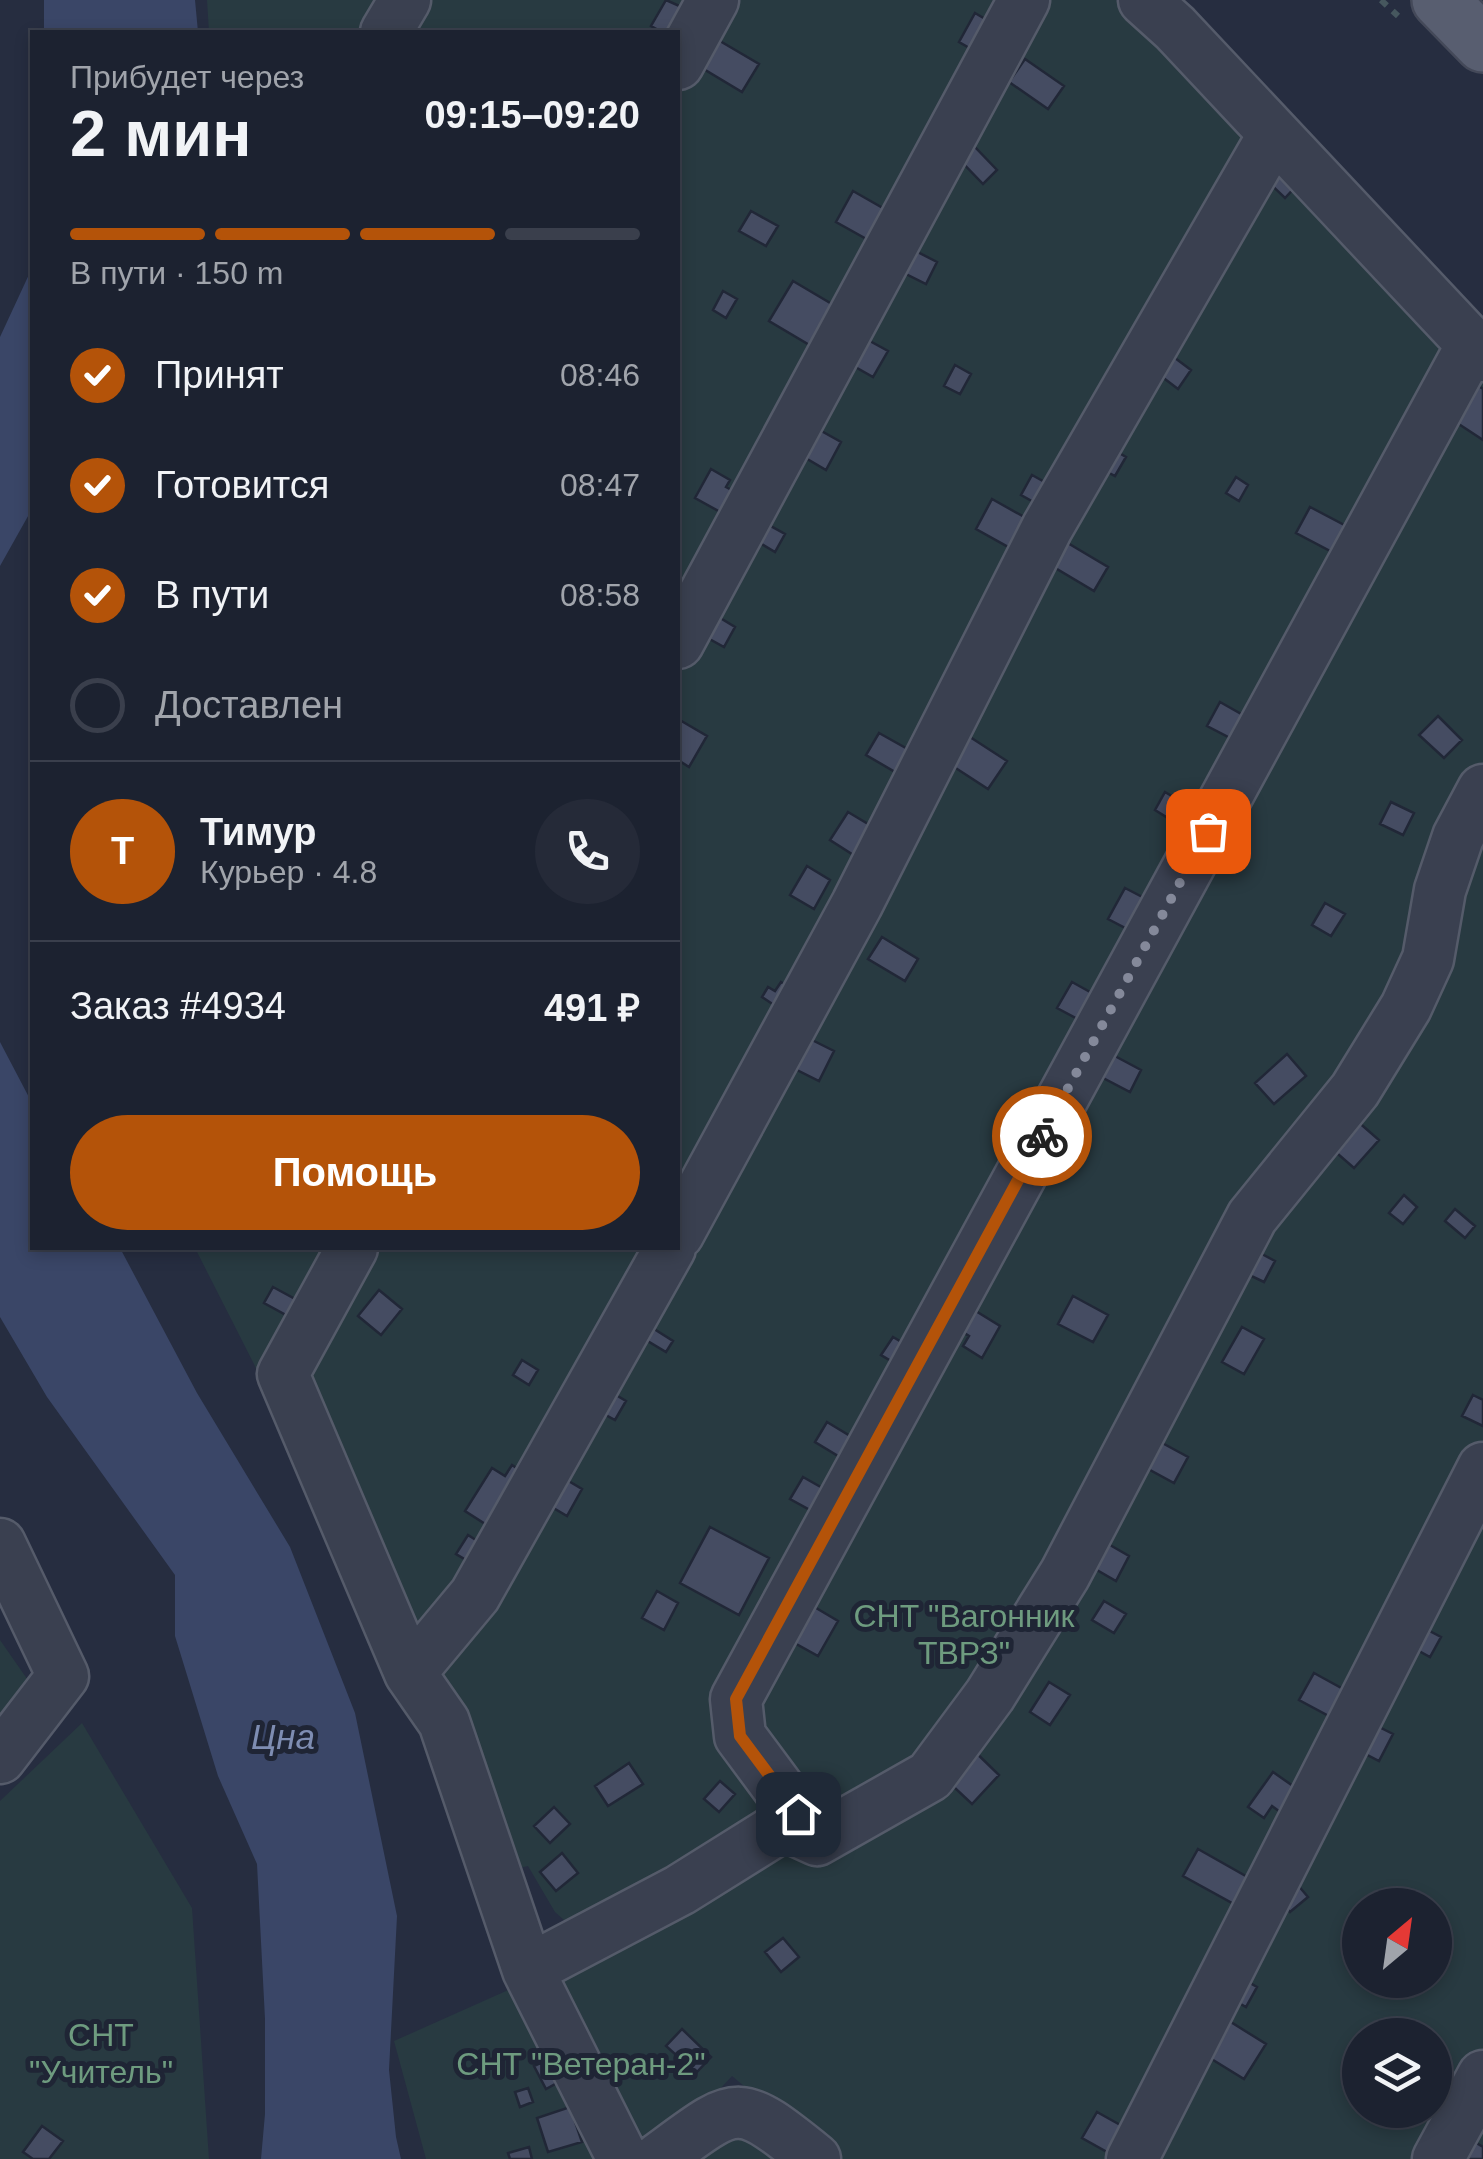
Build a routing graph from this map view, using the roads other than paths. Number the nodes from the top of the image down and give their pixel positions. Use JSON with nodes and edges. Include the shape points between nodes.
{"nodes":[{"id":1,"x":405,"y":0,"type":"edge"},
{"id":2,"x":713,"y":0,"type":"edge"},
{"id":3,"x":1024,"y":0,"type":"edge"},
{"id":4,"x":1144,"y":0,"type":"edge"},
{"id":5,"x":1440,"y":0,"type":"edge"},
{"id":6,"x":387,"y":30,"type":"edge"},
{"id":7,"x":1483,"y":44,"type":"edge"},
{"id":8,"x":680,"y":60,"type":"edge"},
{"id":9,"x":1274,"y":134,"type":"junction"},
{"id":10,"x":1478,"y":351,"type":"edge"},
{"id":11,"x":680,"y":639,"type":"edge"},
{"id":12,"x":1483,"y":790,"type":"edge"},
{"id":13,"x":680,"y":1230,"type":"edge"},
{"id":14,"x":351,"y":1250,"type":"edge"},
{"id":15,"x":669,"y":1250,"type":"edge"},
{"id":16,"x":1483,"y":1468,"type":"edge"},
{"id":17,"x":0,"y":1544,"type":"edge"},
{"id":18,"x":410,"y":1674,"type":"junction"},
{"id":19,"x":0,"y":1758,"type":"edge"},
{"id":20,"x":818,"y":1840,"type":"junction"},
{"id":21,"x":528,"y":1970,"type":"junction"},
{"id":22,"x":1483,"y":2076,"type":"edge"},
{"id":23,"x":623,"y":2159,"type":"edge"},
{"id":24,"x":658,"y":2159,"type":"edge"},
{"id":25,"x":815,"y":2159,"type":"edge"},
{"id":26,"x":1132,"y":2159,"type":"edge"},
{"id":27,"x":1438,"y":2159,"type":"edge"}],
"edges":[{"from":1,"to":6,"type":"street"},
{"from":2,"to":8,"type":"street"},
{"from":3,"to":11,"type":"street"},
{"from":4,"to":9,"type":"street"},
{"from":5,"to":7,"type":"main road"},
{"from":9,"to":10,"type":"street"},
{"from":9,"to":13,"type":"street","via":[[1047,528],[857,904]]},
{"from":10,"to":20,"type":"street","via":[[736,1699],[740,1736]]},
{"from":12,"to":20,"type":"street","via":[[1458,837],[1428,959],[1406,1007],[1355,1090],[1252,1217],[1065,1574],[990,1695],[930,1776]]},
{"from":14,"to":18,"type":"street","via":[[283,1374]]},
{"from":15,"to":18,"type":"street","via":[[475,1595]]},
{"from":16,"to":26,"type":"street"},
{"from":17,"to":19,"type":"street","via":[[63,1676]]},
{"from":18,"to":21,"type":"street","via":[[444,1722]]},
{"from":20,"to":21,"type":"street","via":[[784,1825],[680,1890]]},
{"from":21,"to":23,"type":"street"},
{"from":22,"to":27,"type":"street"},
{"from":24,"to":25,"type":"street","via":[[712,2119],[741,2112],[767,2120]]}]}
